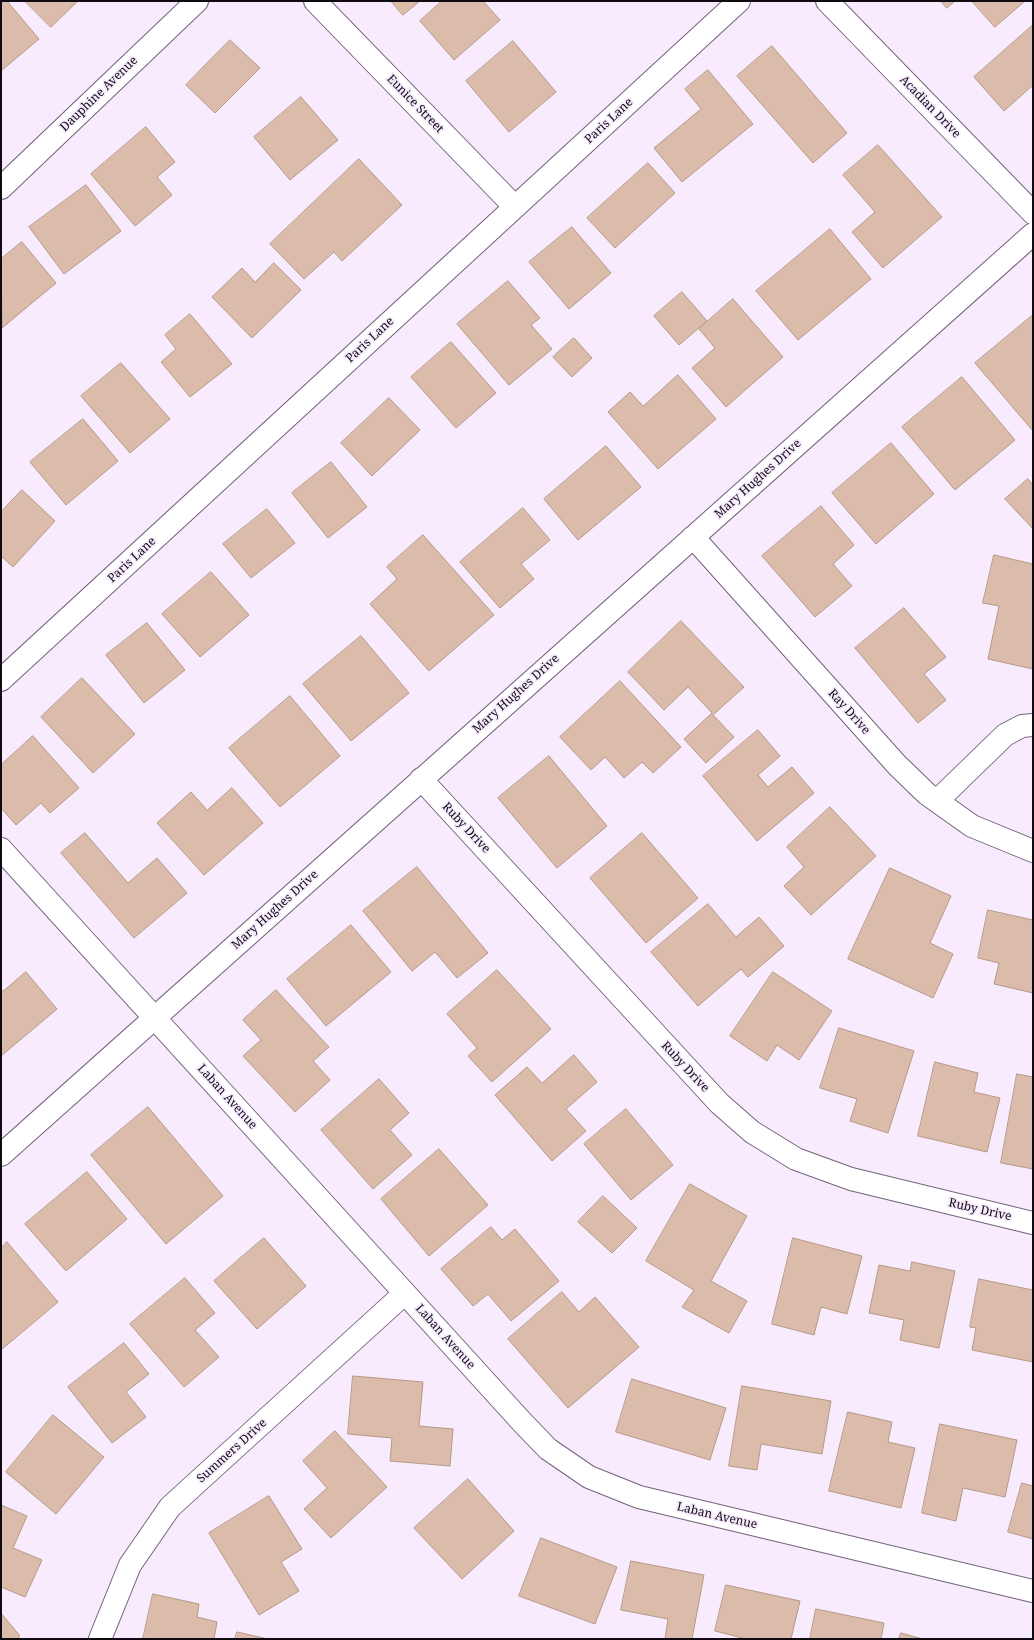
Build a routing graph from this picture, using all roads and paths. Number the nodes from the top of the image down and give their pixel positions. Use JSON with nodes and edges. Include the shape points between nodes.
{"nodes":[{"id":1,"x":197,"y":1,"type":"edge"},
{"id":2,"x":315,"y":1,"type":"edge"},
{"id":3,"x":739,"y":1,"type":"edge"},
{"id":4,"x":827,"y":1,"type":"edge"},
{"id":5,"x":1,"y":188,"type":"edge"},
{"id":6,"x":515,"y":207,"type":"junction"},
{"id":7,"x":1033,"y":213,"type":"edge"},
{"id":8,"x":1033,"y":234,"type":"edge"},
{"id":9,"x":693,"y":537,"type":"junction"},
{"id":10,"x":1,"y":680,"type":"edge"},
{"id":11,"x":1033,"y":725,"type":"edge"},
{"id":12,"x":421,"y":779,"type":"junction"},
{"id":13,"x":937,"y":801,"type":"junction"},
{"id":14,"x":1,"y":849,"type":"edge"},
{"id":15,"x":1033,"y":852,"type":"edge"},
{"id":16,"x":154,"y":1017,"type":"junction"},
{"id":17,"x":1,"y":1155,"type":"edge"},
{"id":18,"x":1033,"y":1222,"type":"edge"},
{"id":19,"x":405,"y":1293,"type":"junction"},
{"id":20,"x":1033,"y":1591,"type":"edge"},
{"id":21,"x":100,"y":1639,"type":"edge"}],
"edges":[{"from":1,"to":5,"type":"street","name":"Dauphine Avenue"},
{"from":2,"to":6,"type":"street","name":"Eunice Street"},
{"from":3,"to":6,"type":"street","name":"Paris Lane"},
{"from":4,"to":7,"type":"street","name":"Acadian Drive"},
{"from":6,"to":10,"type":"street","name":"Paris Lane"},
{"from":8,"to":9,"type":"street","name":"Mary Hughes Drive"},
{"from":9,"to":12,"type":"street","name":"Mary Hughes Drive"},
{"from":9,"to":13,"type":"street","name":"Ray Drive","via":[[897,765]]},
{"from":11,"to":13,"type":"street","via":[[1022,726],[1005,735]]},
{"from":12,"to":16,"type":"street","name":"Mary Hughes Drive"},
{"from":12,"to":18,"type":"street","name":"Ruby Drive","via":[[719,1103],[752,1132],[796,1159],[851,1179]]},
{"from":13,"to":15,"type":"street","name":"Ray Drive","via":[[972,826]]},
{"from":14,"to":16,"type":"street","name":"Laban Avenue"},
{"from":16,"to":17,"type":"street","name":"Mary Hughes Drive"},
{"from":16,"to":19,"type":"street","name":"Laban Avenue"},
{"from":19,"to":20,"type":"street","name":"Laban Avenue","via":[[548,1449],[589,1477],[639,1497]]},
{"from":19,"to":21,"type":"street","name":"Summers Drive","via":[[170,1507],[130,1565]]}]}
